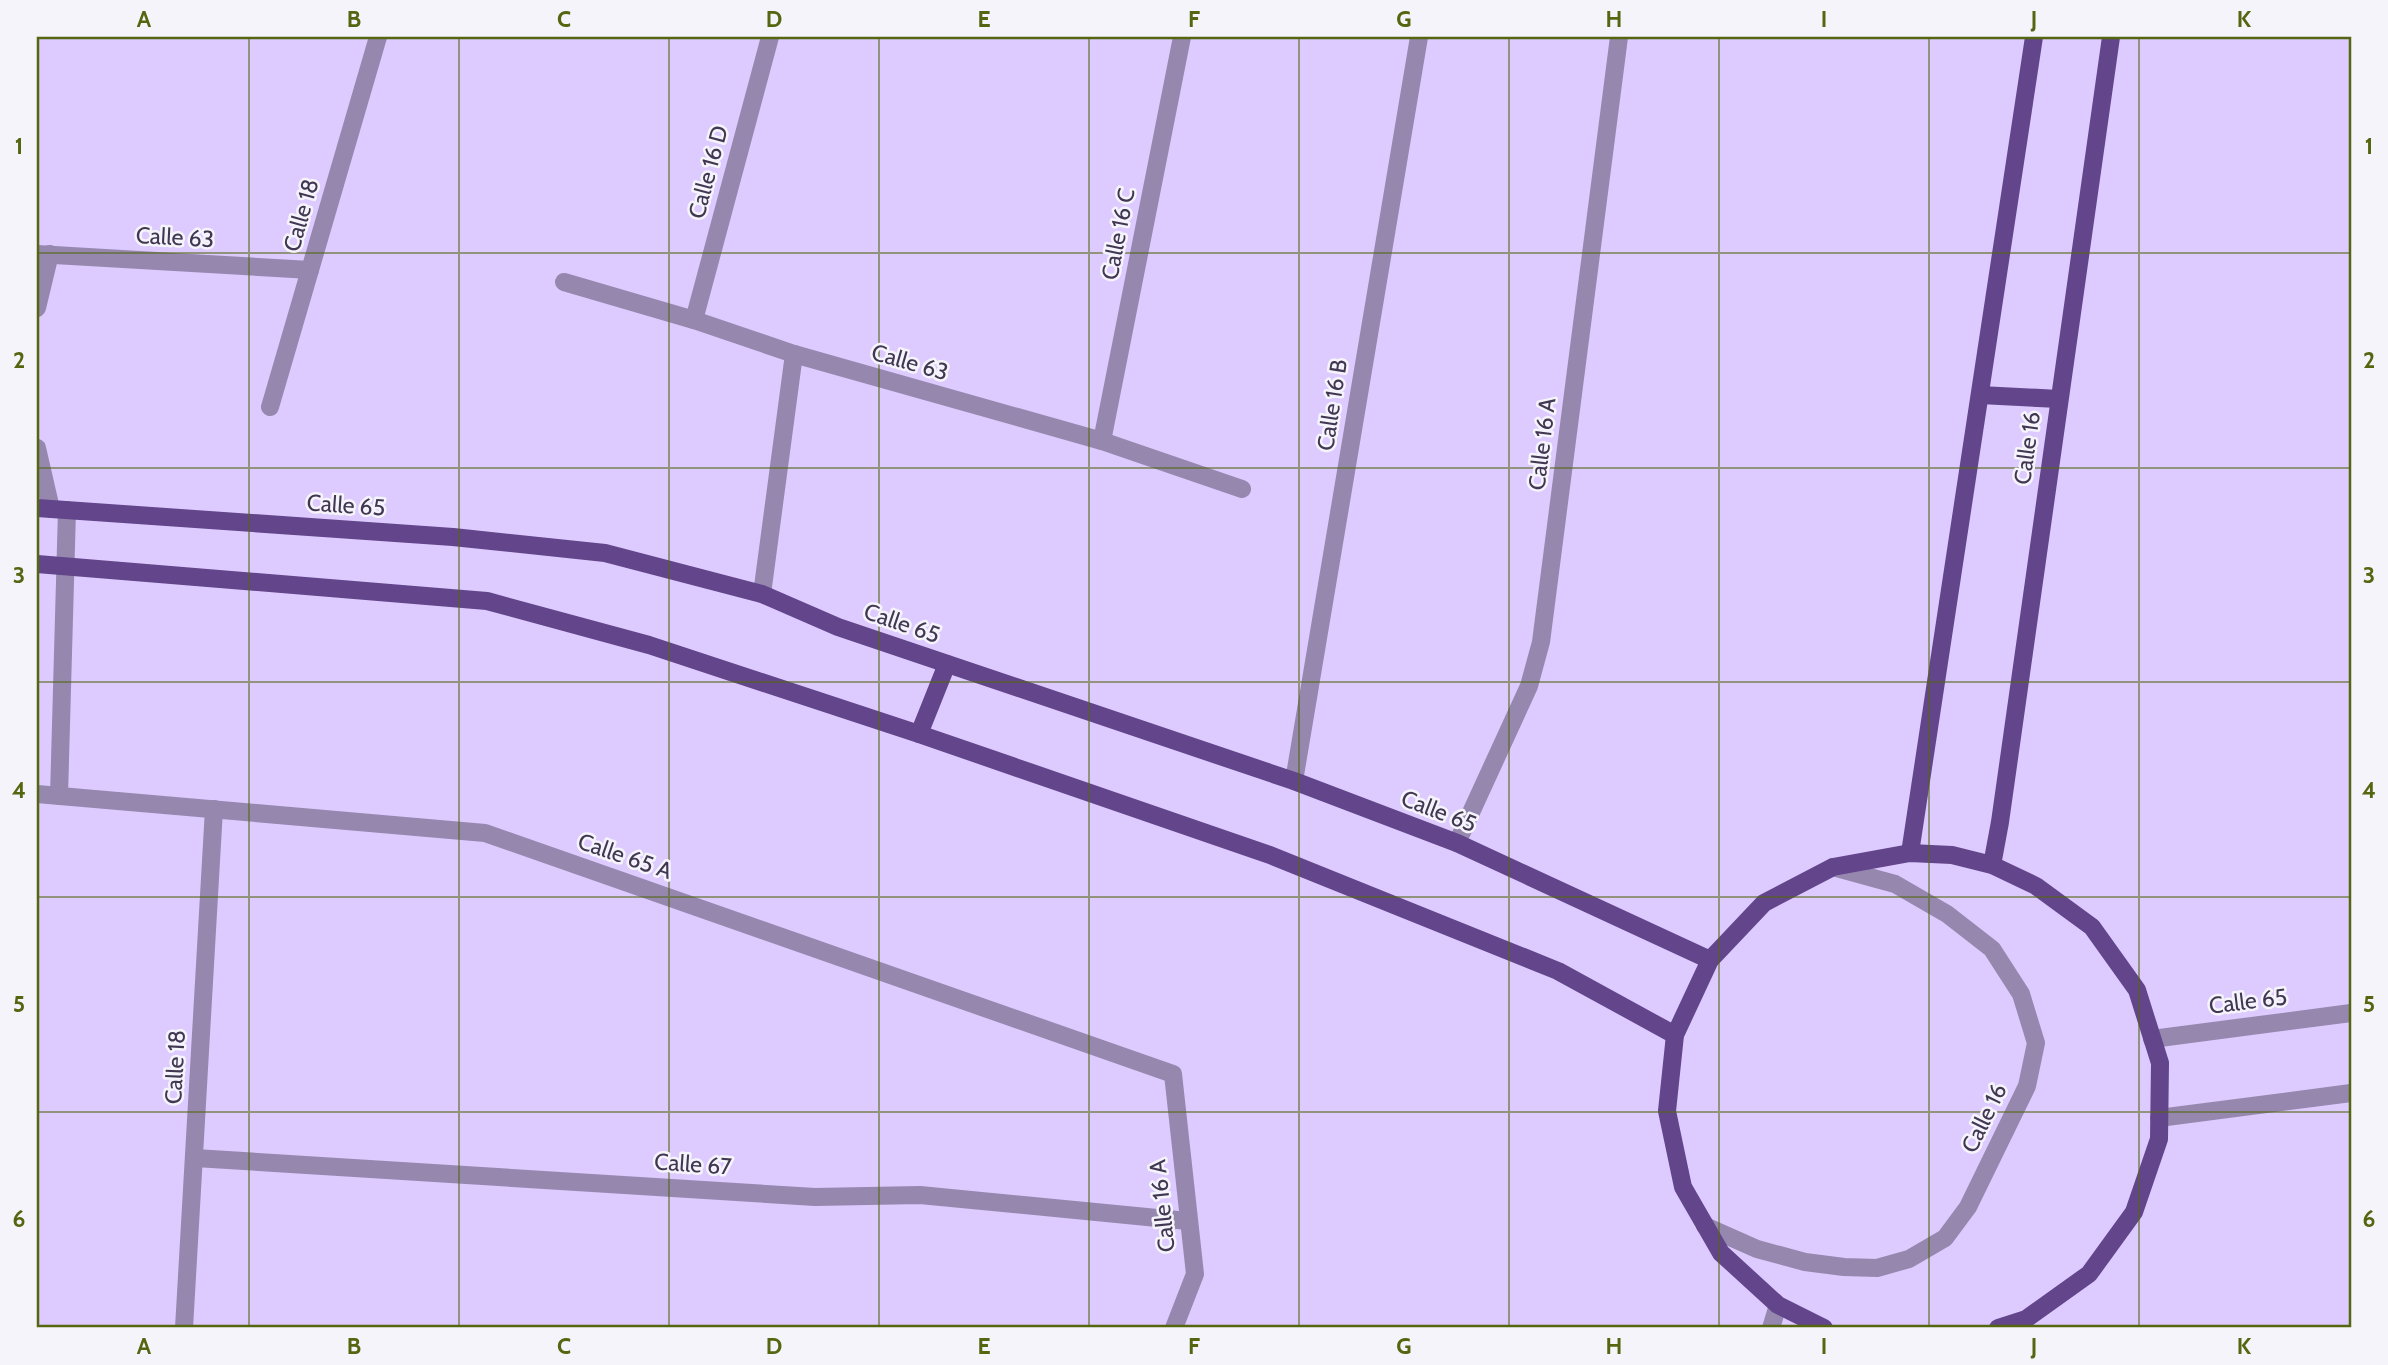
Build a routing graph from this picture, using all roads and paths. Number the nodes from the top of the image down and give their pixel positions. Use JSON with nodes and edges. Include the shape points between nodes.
{"nodes":[{"id":1,"x":378,"y":37,"type":"edge"},
{"id":2,"x":770,"y":37,"type":"edge"},
{"id":3,"x":1182,"y":37,"type":"edge"},
{"id":4,"x":1419,"y":37,"type":"edge"},
{"id":5,"x":1619,"y":37,"type":"edge"},
{"id":6,"x":2034,"y":37,"type":"edge"},
{"id":7,"x":2111,"y":37,"type":"edge"},
{"id":8,"x":43,"y":254,"type":"edge"},
{"id":9,"x":310,"y":270,"type":"junction"},
{"id":10,"x":564,"y":282,"type":"dead end"},
{"id":11,"x":37,"y":308,"type":"edge"},
{"id":12,"x":694,"y":320,"type":"junction"},
{"id":13,"x":794,"y":354,"type":"junction"},
{"id":14,"x":1980,"y":395,"type":"junction"},
{"id":15,"x":2059,"y":399,"type":"junction"},
{"id":16,"x":270,"y":407,"type":"dead end"},
{"id":17,"x":1102,"y":442,"type":"junction"},
{"id":18,"x":37,"y":448,"type":"edge"},
{"id":19,"x":1242,"y":489,"type":"dead end"},
{"id":20,"x":52,"y":509,"type":"edge"},
{"id":21,"x":37,"y":564,"type":"edge"},
{"id":22,"x":66,"y":566,"type":"junction"},
{"id":23,"x":762,"y":594,"type":"junction"},
{"id":24,"x":947,"y":664,"type":"junction"},
{"id":25,"x":919,"y":734,"type":"junction"},
{"id":26,"x":1294,"y":781,"type":"junction"},
{"id":27,"x":37,"y":794,"type":"edge"},
{"id":28,"x":59,"y":796,"type":"junction"},
{"id":29,"x":214,"y":809,"type":"junction"},
{"id":30,"x":1457,"y":843,"type":"junction"},
{"id":31,"x":1910,"y":853,"type":"junction"},
{"id":32,"x":1992,"y":865,"type":"junction"},
{"id":33,"x":1833,"y":867,"type":"junction"},
{"id":34,"x":1710,"y":960,"type":"junction"},
{"id":35,"x":2351,"y":1013,"type":"edge"},
{"id":36,"x":1675,"y":1035,"type":"junction"},
{"id":37,"x":2152,"y":1039,"type":"junction"},
{"id":38,"x":1173,"y":1074,"type":"joint"},
{"id":39,"x":2351,"y":1093,"type":"edge"},
{"id":40,"x":2159,"y":1118,"type":"junction"},
{"id":41,"x":195,"y":1158,"type":"junction"},
{"id":42,"x":1188,"y":1222,"type":"junction"},
{"id":43,"x":1706,"y":1226,"type":"junction"},
{"id":44,"x":1778,"y":1305,"type":"junction"},
{"id":45,"x":184,"y":1328,"type":"edge"},
{"id":46,"x":1174,"y":1328,"type":"edge"},
{"id":47,"x":1771,"y":1328,"type":"edge"},
{"id":48,"x":1824,"y":1328,"type":"edge"},
{"id":49,"x":1998,"y":1328,"type":"edge"}],
"edges":[{"from":1,"to":9,"type":"street","name":"Calle 18"},
{"from":2,"to":12,"type":"street","name":"Calle 16 D"},
{"from":3,"to":17,"type":"street","name":"Calle 16 C"},
{"from":4,"to":26,"type":"street","name":"Calle 16 B"},
{"from":5,"to":30,"type":"street","name":"Calle 16 A","via":[[1542,642],[1529,686]]},
{"from":6,"to":14,"type":"main road"},
{"from":7,"to":15,"type":"main road","name":"Calle 16"},
{"from":8,"to":9,"type":"street","name":"Calle 63"},
{"from":8,"to":11,"type":"street"},
{"from":9,"to":16,"type":"street","name":"Calle 18"},
{"from":10,"to":12,"type":"street","name":"Calle 63"},
{"from":12,"to":13,"type":"street","name":"Calle 63"},
{"from":13,"to":17,"type":"street","name":"Calle 63"},
{"from":13,"to":23,"type":"street"},
{"from":14,"to":15,"type":"main road"},
{"from":14,"to":31,"type":"main road"},
{"from":15,"to":32,"type":"main road","name":"Calle 16"},
{"from":17,"to":19,"type":"street","name":"Calle 63"},
{"from":18,"to":20,"type":"street"},
{"from":20,"to":22,"type":"street"},
{"from":20,"to":23,"type":"main road","name":"Calle 65","via":[[453,537],[605,553]]},
{"from":21,"to":22,"type":"main road"},
{"from":22,"to":25,"type":"main road","via":[[487,601],[649,645]]},
{"from":22,"to":28,"type":"street"},
{"from":23,"to":24,"type":"main road","name":"Calle 65","via":[[838,627]]},
{"from":24,"to":25,"type":"main road"},
{"from":24,"to":26,"type":"main road","name":"Calle 65"},
{"from":25,"to":36,"type":"main road","via":[[1270,855],[1558,971]]},
{"from":26,"to":30,"type":"main road","name":"Calle 65"},
{"from":27,"to":28,"type":"street","name":"Calle 65 A"},
{"from":28,"to":29,"type":"street","name":"Calle 65 A"},
{"from":29,"to":38,"type":"street","name":"Calle 65 A","via":[[485,833]]},
{"from":29,"to":41,"type":"street","name":"Calle 18"},
{"from":30,"to":34,"type":"main road","name":"Calle 65"},
{"from":31,"to":32,"type":"main road","via":[[1952,855]]},
{"from":31,"to":33,"type":"main road"},
{"from":32,"to":37,"type":"main road","via":[[2036,886],[2092,928],[2137,990]]},
{"from":33,"to":34,"type":"main road","via":[[1764,903]]},
{"from":33,"to":43,"type":"street","name":"Calle 16","via":[[1895,884],[1947,914],[1992,949],[2021,994],[2036,1043],[2027,1086],[1968,1207],[1945,1238],[1909,1259],[1877,1268],[1805,1262],[1757,1250]]},
{"from":34,"to":36,"type":"main road"},
{"from":35,"to":37,"type":"street","name":"Calle 65"},
{"from":36,"to":43,"type":"main road","via":[[1667,1111],[1683,1187]]},
{"from":37,"to":40,"type":"main road","via":[[2160,1063]]},
{"from":38,"to":42,"type":"street","name":"Calle 16 A"},
{"from":39,"to":40,"type":"street"},
{"from":40,"to":49,"type":"main road","via":[[2159,1139],[2134,1212],[2089,1274],[2026,1319]]},
{"from":41,"to":42,"type":"street","name":"Calle 67","via":[[815,1197],[920,1195]]},
{"from":41,"to":45,"type":"street","name":"Calle 18"},
{"from":42,"to":46,"type":"street","name":"Calle 16 A","via":[[1195,1274]]},
{"from":43,"to":44,"type":"main road","via":[[1721,1253]]},
{"from":44,"to":47,"type":"street"},
{"from":44,"to":48,"type":"main road"}]}
